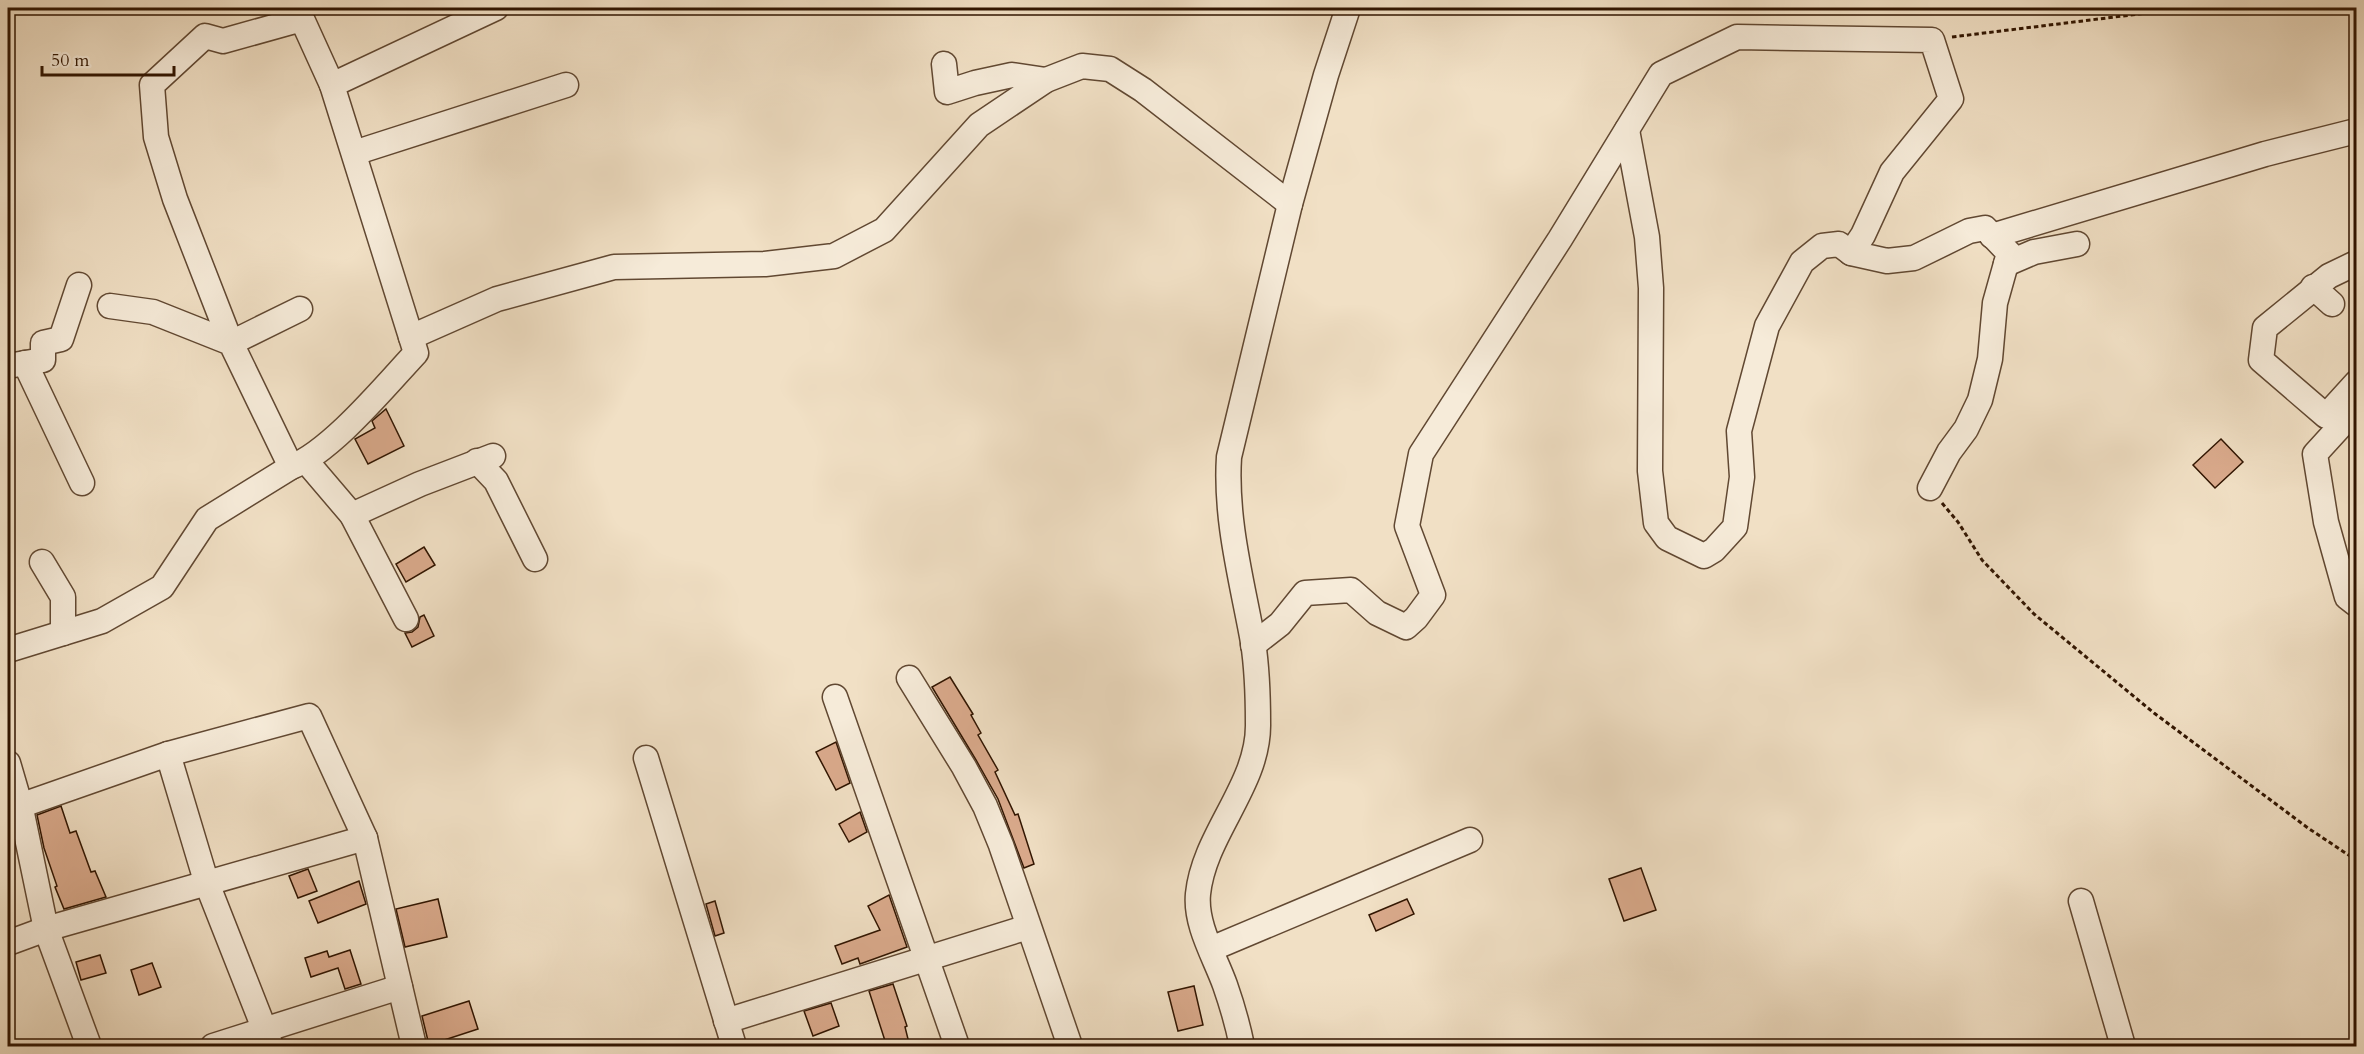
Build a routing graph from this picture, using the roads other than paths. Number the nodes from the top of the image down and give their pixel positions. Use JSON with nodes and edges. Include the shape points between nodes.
{"nodes":[{"id":1,"x":495,"y":8,"type":"edge"},
{"id":2,"x":1348,"y":8,"type":"edge"},
{"id":3,"x":944,"y":64,"type":"dead end"},
{"id":4,"x":1046,"y":80,"type":"junction"},
{"id":5,"x":332,"y":85,"type":"junction"},
{"id":6,"x":566,"y":85,"type":"dead end"},
{"id":7,"x":1627,"y":130,"type":"junction"},
{"id":8,"x":2356,"y":131,"type":"edge"},
{"id":9,"x":354,"y":153,"type":"junction"},
{"id":10,"x":1290,"y":204,"type":"junction"},
{"id":11,"x":1992,"y":236,"type":"junction"},
{"id":12,"x":2077,"y":244,"type":"dead end"},
{"id":13,"x":1851,"y":253,"type":"junction"},
{"id":14,"x":2356,"y":263,"type":"edge"},
{"id":15,"x":2006,"y":264,"type":"junction"},
{"id":16,"x":79,"y":285,"type":"dead end"},
{"id":17,"x":2313,"y":287,"type":"junction"},
{"id":18,"x":2332,"y":304,"type":"dead end"},
{"id":19,"x":111,"y":306,"type":"dead end"},
{"id":20,"x":300,"y":309,"type":"dead end"},
{"id":21,"x":411,"y":337,"type":"junction"},
{"id":22,"x":231,"y":344,"type":"junction"},
{"id":23,"x":16,"y":364,"type":"edge"},
{"id":24,"x":2356,"y":382,"type":"edge"},
{"id":25,"x":2356,"y":409,"type":"edge"},
{"id":26,"x":298,"y":464,"type":"junction"},
{"id":27,"x":81,"y":483,"type":"dead end"},
{"id":28,"x":1929,"y":488,"type":"road end"},
{"id":29,"x":352,"y":515,"type":"junction"},
{"id":30,"x":535,"y":559,"type":"dead end"},
{"id":31,"x":42,"y":562,"type":"dead end"},
{"id":32,"x":2356,"y":604,"type":"edge"},
{"id":33,"x":406,"y":619,"type":"dead end"},
{"id":34,"x":63,"y":633,"type":"junction"},
{"id":35,"x":1253,"y":645,"type":"junction"},
{"id":36,"x":8,"y":650,"type":"edge"},
{"id":37,"x":909,"y":678,"type":"dead end"},
{"id":38,"x":835,"y":697,"type":"dead end"},
{"id":39,"x":168,"y":754,"type":"junction"},
{"id":40,"x":646,"y":758,"type":"dead end"},
{"id":41,"x":8,"y":764,"type":"edge"},
{"id":42,"x":14,"y":807,"type":"edge"},
{"id":43,"x":364,"y":838,"type":"junction"},
{"id":44,"x":1470,"y":840,"type":"dead end"},
{"id":45,"x":206,"y":881,"type":"junction"},
{"id":46,"x":2081,"y":900,"type":"dead end"},
{"id":47,"x":1028,"y":927,"type":"junction"},
{"id":48,"x":46,"y":929,"type":"junction"},
{"id":49,"x":8,"y":944,"type":"edge"},
{"id":50,"x":1211,"y":949,"type":"junction"},
{"id":51,"x":927,"y":958,"type":"junction"},
{"id":52,"x":400,"y":987,"type":"junction"},
{"id":53,"x":726,"y":1021,"type":"junction"},
{"id":54,"x":268,"y":1038,"type":"edge"},
{"id":55,"x":89,"y":1047,"type":"edge"},
{"id":56,"x":213,"y":1047,"type":"edge"},
{"id":57,"x":414,"y":1047,"type":"edge"},
{"id":58,"x":734,"y":1047,"type":"edge"},
{"id":59,"x":957,"y":1047,"type":"edge"},
{"id":60,"x":1070,"y":1047,"type":"edge"},
{"id":61,"x":1242,"y":1047,"type":"edge"},
{"id":62,"x":2123,"y":1047,"type":"edge"}],
"edges":[{"from":1,"to":5,"type":"street"},
{"from":2,"to":10,"type":"street"},
{"from":3,"to":4,"type":"street","via":[[947,92],[1012,75]]},
{"from":4,"to":10,"type":"street","via":[[1082,66],[1110,69]]},
{"from":4,"to":21,"type":"street","via":[[979,125],[884,230],[834,256],[765,264],[614,267],[497,299]]},
{"from":5,"to":9,"type":"street"},
{"from":5,"to":22,"type":"street","via":[[302,18],[224,41],[205,36],[152,85],[156,137],[175,199]]},
{"from":6,"to":9,"type":"street"},
{"from":7,"to":13,"type":"street","via":[[1661,74],[1737,37],[1932,40],[1951,99],[1892,172]]},
{"from":7,"to":13,"type":"street","via":[[1647,237],[1650,471],[1656,523],[1674,542],[1704,556],[1735,527],[1742,477],[1739,431],[1767,326],[1802,262],[1822,246],[1839,244]]},
{"from":7,"to":35,"type":"street","via":[[1421,454],[1407,526],[1433,595],[1406,627],[1377,613],[1351,590],[1305,593],[1280,624]]},
{"from":8,"to":11,"type":"street","via":[[2265,154]]},
{"from":9,"to":21,"type":"street"},
{"from":10,"to":35,"type":"street","via":[[1229,457],[1230,519]]},
{"from":11,"to":13,"type":"street","via":[[1986,228],[1970,231],[1914,258],[1887,261]]},
{"from":11,"to":15,"type":"street","via":[[2009,254]]},
{"from":12,"to":15,"type":"street","via":[[2034,252]]},
{"from":14,"to":17,"type":"street"},
{"from":15,"to":28,"type":"street","via":[[1995,303],[1990,359],[1980,400]]},
{"from":16,"to":23,"type":"street","via":[[61,339],[43,343],[43,360]]},
{"from":17,"to":18,"type":"street"},
{"from":17,"to":24,"type":"street","via":[[2265,328],[2261,360],[2326,416]]},
{"from":19,"to":22,"type":"street","via":[[153,312]]},
{"from":20,"to":22,"type":"street"},
{"from":21,"to":26,"type":"street","via":[[416,353],[354,419]]},
{"from":22,"to":26,"type":"street"},
{"from":23,"to":27,"type":"street"},
{"from":25,"to":32,"type":"street","via":[[2315,454],[2332,544],[2347,597]]},
{"from":26,"to":29,"type":"street"},
{"from":26,"to":34,"type":"street","via":[[207,519],[162,587],[102,621]]},
{"from":29,"to":30,"type":"street","via":[[485,458]]},
{"from":29,"to":33,"type":"street"},
{"from":31,"to":34,"type":"street","via":[[70,603]]},
{"from":34,"to":36,"type":"street"},
{"from":35,"to":50,"type":"street","via":[[1258,726],[1254,756],[1213,846],[1198,893],[1200,919]]},
{"from":37,"to":47,"type":"street","via":[[985,806]]},
{"from":38,"to":51,"type":"street"},
{"from":39,"to":42,"type":"street"},
{"from":39,"to":43,"type":"street","via":[[309,716]]},
{"from":39,"to":45,"type":"street"},
{"from":40,"to":53,"type":"street"},
{"from":41,"to":42,"type":"street"},
{"from":42,"to":48,"type":"street"},
{"from":43,"to":45,"type":"street"},
{"from":43,"to":52,"type":"street"},
{"from":44,"to":50,"type":"street"},
{"from":45,"to":48,"type":"street"},
{"from":45,"to":54,"type":"street"},
{"from":46,"to":62,"type":"street"},
{"from":47,"to":51,"type":"street"},
{"from":47,"to":60,"type":"street"},
{"from":48,"to":49,"type":"street"},
{"from":48,"to":55,"type":"street"},
{"from":50,"to":61,"type":"street"},
{"from":51,"to":53,"type":"street"},
{"from":51,"to":59,"type":"street"},
{"from":52,"to":54,"type":"street"},
{"from":52,"to":57,"type":"street"},
{"from":53,"to":58,"type":"street"},
{"from":54,"to":56,"type":"street"}]}
